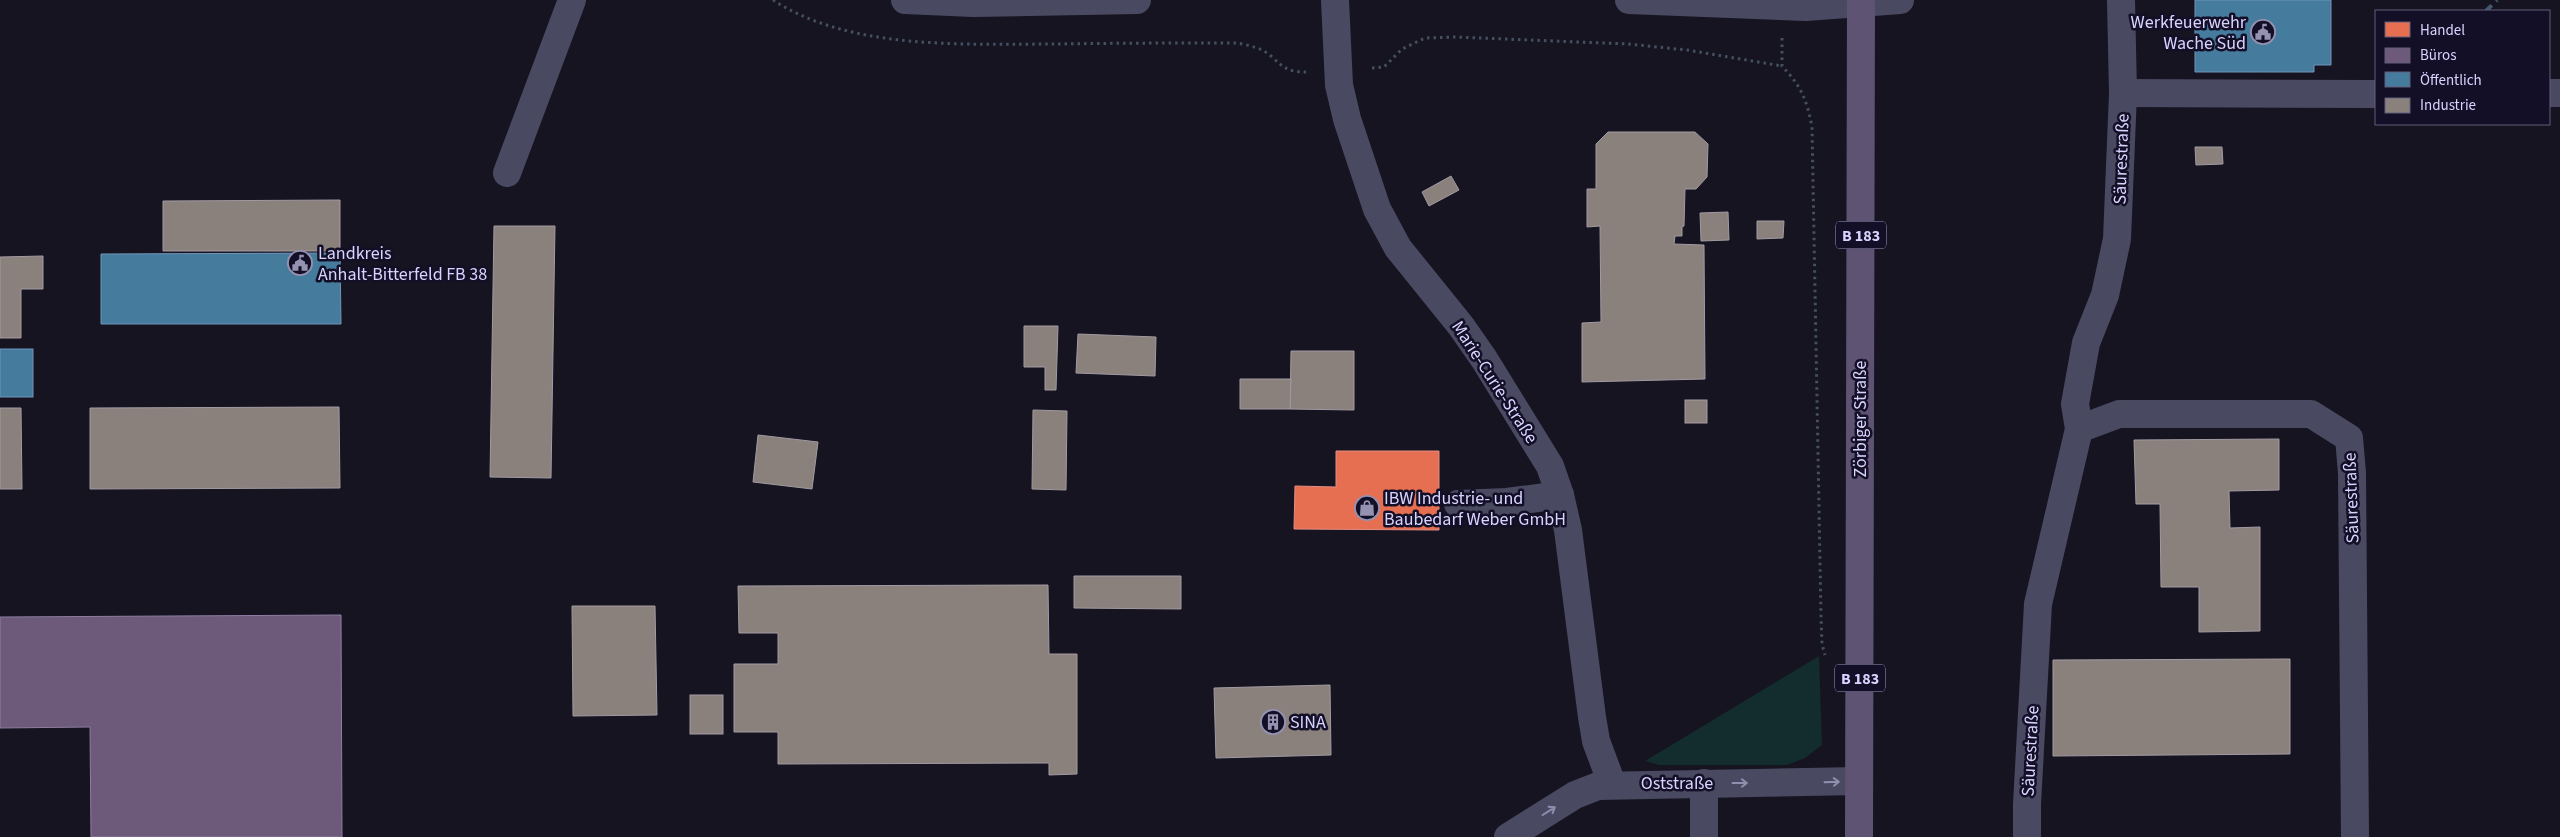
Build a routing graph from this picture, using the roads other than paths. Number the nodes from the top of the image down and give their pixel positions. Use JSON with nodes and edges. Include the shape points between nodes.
{"nodes":[{"id":1,"x":572,"y":0,"type":"edge"},
{"id":2,"x":905,"y":0,"type":"edge"},
{"id":3,"x":1137,"y":0,"type":"edge"},
{"id":4,"x":1335,"y":0,"type":"edge"},
{"id":5,"x":1629,"y":0,"type":"edge"},
{"id":6,"x":1900,"y":0,"type":"edge"},
{"id":7,"x":2120,"y":0,"type":"edge"},
{"id":8,"x":1861,"y":1,"type":"edge"},
{"id":9,"x":2123,"y":93,"type":"junction"},
{"id":10,"x":2375,"y":94,"type":"edge"},
{"id":11,"x":507,"y":173,"type":"dead end"},
{"id":12,"x":2079,"y":429,"type":"junction"},
{"id":13,"x":1560,"y":495,"type":"junction"},
{"id":14,"x":1458,"y":504,"type":"dead end"},
{"id":15,"x":1859,"y":781,"type":"junction"},
{"id":16,"x":1704,"y":783,"type":"junction"},
{"id":17,"x":1612,"y":784,"type":"junction"},
{"id":18,"x":1508,"y":837,"type":"edge"},
{"id":19,"x":1704,"y":837,"type":"edge"},
{"id":20,"x":1859,"y":837,"type":"edge"},
{"id":21,"x":2027,"y":837,"type":"edge"},
{"id":22,"x":2354,"y":837,"type":"edge"}],
"edges":[{"from":1,"to":11,"type":"street"},
{"from":2,"to":3,"type":"street","via":[[973,3]]},
{"from":4,"to":13,"type":"street","name":"Marie-Curie-Straße","via":[[1338,71],[1347,120],[1377,209],[1398,248],[1484,359],[1550,466]]},
{"from":5,"to":8,"type":"street","via":[[1806,7]]},
{"from":6,"to":8,"type":"street"},
{"from":7,"to":9,"type":"street","name":"Säurestraße"},
{"from":8,"to":15,"type":"main road","name":"Zörbiger Straße","number":"B 183"},
{"from":9,"to":10,"type":"street","name":"Säurestraße"},
{"from":9,"to":12,"type":"street","name":"Säurestraße","via":[[2117,239],[2105,295],[2086,343],[2075,404]]},
{"from":12,"to":21,"type":"street","name":"Säurestraße","via":[[2038,604]]},
{"from":12,"to":22,"type":"street","name":"Säurestraße","via":[[2119,414],[2310,414],[2349,438],[2352,473]]},
{"from":13,"to":14,"type":"street"},
{"from":13,"to":17,"type":"street","name":"Marie-Curie-Straße","via":[[1568,530],[1596,741]]},
{"from":16,"to":15,"type":"street","name":"Oststraße","one_way":true},
{"from":15,"to":20,"type":"main road","name":"Zörbiger Straße","number":"B 183"},
{"from":16,"to":17,"type":"street","name":"Oststraße"},
{"from":16,"to":19,"type":"street"},
{"from":18,"to":17,"type":"street","name":"Oststraße","one_way":true,"via":[[1575,795]]}]}
